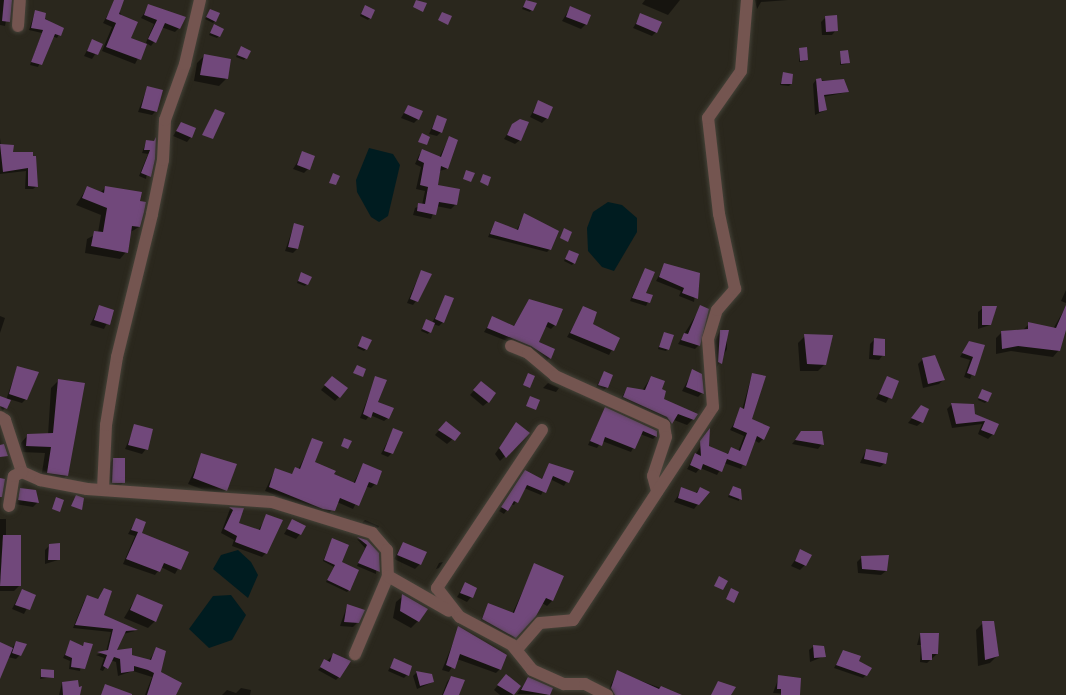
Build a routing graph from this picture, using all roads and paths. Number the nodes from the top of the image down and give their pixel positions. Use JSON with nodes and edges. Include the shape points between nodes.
{"nodes":[{"id":1,"x":20,"y":0,"type":"edge"},
{"id":2,"x":200,"y":0,"type":"edge"},
{"id":3,"x":747,"y":0,"type":"edge"},
{"id":4,"x":18,"y":26,"type":"dead end"},
{"id":5,"x":511,"y":346,"type":"dead end"},
{"id":6,"x":0,"y":417,"type":"edge"},
{"id":7,"x":542,"y":430,"type":"dead end"},
{"id":8,"x":22,"y":472,"type":"junction"},
{"id":9,"x":104,"y":489,"type":"junction"},
{"id":10,"x":657,"y":491,"type":"junction"},
{"id":11,"x":9,"y":506,"type":"dead end"},
{"id":12,"x":388,"y":576,"type":"junction"},
{"id":13,"x":470,"y":622,"type":"junction"},
{"id":14,"x":355,"y":654,"type":"dead end"},
{"id":15,"x":607,"y":695,"type":"edge"}],
"edges":[{"from":1,"to":4,"type":"street"},
{"from":2,"to":9,"type":"street","via":[[185,64],[165,120],[163,160],[117,357],[106,425]]},
{"from":3,"to":10,"type":"street","via":[[741,71],[708,118],[719,213],[735,289],[717,309],[708,339],[713,407]]},
{"from":5,"to":10,"type":"street","via":[[528,353],[555,376],[664,425],[666,437],[653,476]]},
{"from":6,"to":8,"type":"street","via":[[5,420]]},
{"from":7,"to":13,"type":"street","via":[[437,588],[460,617]]},
{"from":8,"to":9,"type":"street","via":[[40,480]]},
{"from":8,"to":11,"type":"street","via":[[14,476]]},
{"from":9,"to":12,"type":"street","via":[[272,502],[334,518],[372,533],[387,550]]},
{"from":10,"to":13,"type":"street","via":[[573,620],[540,623],[518,648]]},
{"from":12,"to":13,"type":"street"},
{"from":12,"to":14,"type":"street"},
{"from":13,"to":15,"type":"street","via":[[515,646],[532,670],[564,684],[585,684]]}]}
